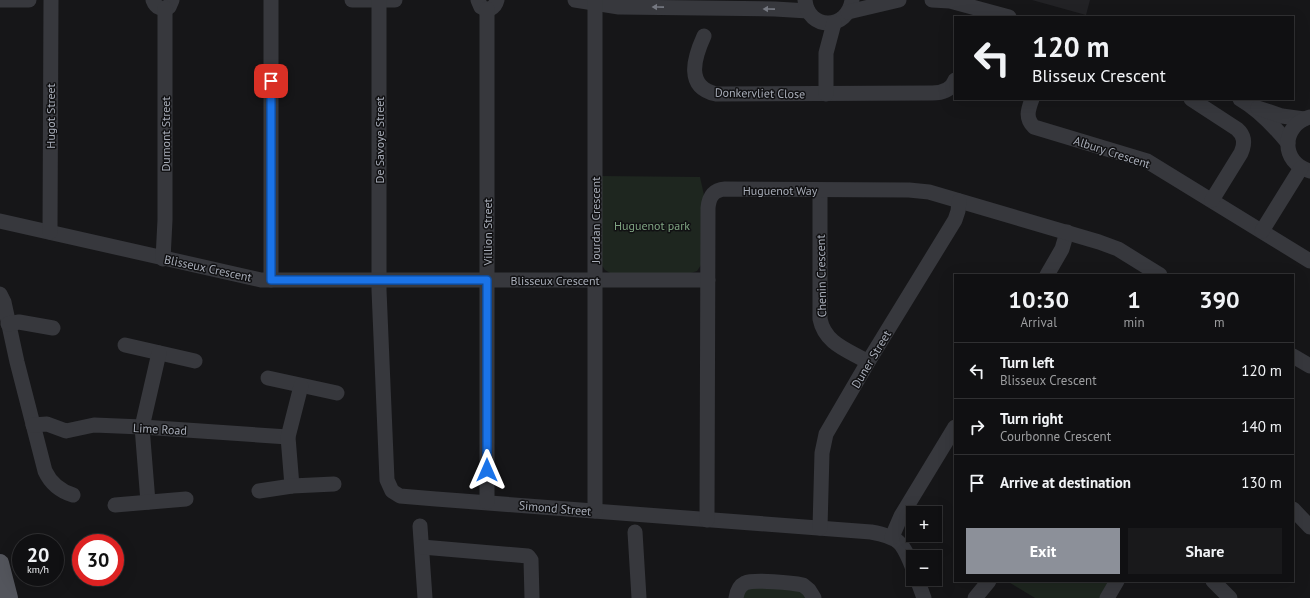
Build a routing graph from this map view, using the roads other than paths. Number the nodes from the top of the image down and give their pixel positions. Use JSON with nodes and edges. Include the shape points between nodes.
{"nodes":[{"id":1,"x":0,"y":0,"type":"edge"},
{"id":2,"x":29,"y":0,"type":"edge"},
{"id":3,"x":51,"y":0,"type":"edge"},
{"id":4,"x":271,"y":0,"type":"edge"},
{"id":5,"x":352,"y":0,"type":"edge"},
{"id":6,"x":379,"y":0,"type":"edge"},
{"id":7,"x":395,"y":0,"type":"edge"},
{"id":8,"x":575,"y":0,"type":"edge"},
{"id":9,"x":899,"y":0,"type":"edge"},
{"id":10,"x":932,"y":0,"type":"edge"},
{"id":11,"x":595,"y":2,"type":"edge"},
{"id":12,"x":163,"y":3,"type":"edge"},
{"id":13,"x":487,"y":3,"type":"edge"},
{"id":14,"x":697,"y":4,"type":"edge"},
{"id":15,"x":850,"y":6,"type":"edge"},
{"id":16,"x":810,"y":11,"type":"edge"},
{"id":17,"x":1005,"y":16,"type":"edge"},
{"id":18,"x":834,"y":22,"type":"junction"},
{"id":19,"x":704,"y":36,"type":"dead end"},
{"id":20,"x":826,"y":53,"type":"junction"},
{"id":21,"x":954,"y":82,"type":"edge"},
{"id":22,"x":826,"y":94,"type":"junction"},
{"id":23,"x":1032,"y":100,"type":"edge"},
{"id":24,"x":1193,"y":100,"type":"edge"},
{"id":25,"x":1247,"y":103,"type":"edge"},
{"id":26,"x":1307,"y":118,"type":"edge"},
{"id":27,"x":1288,"y":143,"type":"junction"},
{"id":28,"x":1305,"y":169,"type":"edge"},
{"id":29,"x":820,"y":190,"type":"junction"},
{"id":30,"x":1212,"y":200,"type":"junction"},
{"id":31,"x":959,"y":201,"type":"junction"},
{"id":32,"x":0,"y":222,"type":"edge"},
{"id":33,"x":1262,"y":231,"type":"junction"},
{"id":34,"x":50,"y":232,"type":"junction"},
{"id":35,"x":1067,"y":232,"type":"junction"},
{"id":36,"x":163,"y":259,"type":"junction"},
{"id":37,"x":1310,"y":260,"type":"edge"},
{"id":38,"x":1048,"y":274,"type":"edge"},
{"id":39,"x":1158,"y":274,"type":"edge"},
{"id":40,"x":271,"y":280,"type":"junction"},
{"id":41,"x":379,"y":280,"type":"junction"},
{"id":42,"x":487,"y":280,"type":"junction"},
{"id":43,"x":595,"y":280,"type":"junction"},
{"id":44,"x":708,"y":280,"type":"junction"},
{"id":45,"x":2,"y":303,"type":"edge"},
{"id":46,"x":8,"y":324,"type":"junction"},
{"id":47,"x":54,"y":328,"type":"dead end"},
{"id":48,"x":126,"y":346,"type":"dead end"},
{"id":49,"x":159,"y":354,"type":"junction"},
{"id":50,"x":1294,"y":357,"type":"edge"},
{"id":51,"x":195,"y":361,"type":"dead end"},
{"id":52,"x":868,"y":362,"type":"junction"},
{"id":53,"x":1310,"y":366,"type":"edge"},
{"id":54,"x":268,"y":378,"type":"dead end"},
{"id":55,"x":301,"y":386,"type":"junction"},
{"id":56,"x":337,"y":393,"type":"dead end"},
{"id":57,"x":33,"y":425,"type":"junction"},
{"id":58,"x":142,"y":427,"type":"junction"},
{"id":59,"x":954,"y":429,"type":"edge"},
{"id":60,"x":288,"y":437,"type":"junction"},
{"id":61,"x":334,"y":484,"type":"dead end"},
{"id":62,"x":292,"y":486,"type":"junction"},
{"id":63,"x":259,"y":491,"type":"dead end"},
{"id":64,"x":73,"y":495,"type":"dead end"},
{"id":65,"x":186,"y":499,"type":"dead end"},
{"id":66,"x":148,"y":502,"type":"junction"},
{"id":67,"x":487,"y":502,"type":"junction"},
{"id":68,"x":115,"y":506,"type":"dead end"},
{"id":69,"x":1294,"y":510,"type":"edge"},
{"id":70,"x":595,"y":511,"type":"junction"},
{"id":71,"x":707,"y":520,"type":"junction"},
{"id":72,"x":420,"y":526,"type":"dead end"},
{"id":73,"x":1310,"y":527,"type":"edge"},
{"id":74,"x":820,"y":528,"type":"junction"},
{"id":75,"x":635,"y":532,"type":"dead end"},
{"id":76,"x":892,"y":537,"type":"junction"},
{"id":77,"x":422,"y":547,"type":"junction"},
{"id":78,"x":906,"y":550,"type":"edge"},
{"id":79,"x":0,"y":563,"type":"edge"},
{"id":80,"x":987,"y":582,"type":"edge"},
{"id":81,"x":1116,"y":582,"type":"edge"},
{"id":82,"x":1214,"y":582,"type":"edge"},
{"id":83,"x":920,"y":586,"type":"edge"},
{"id":84,"x":0,"y":590,"type":"edge"},
{"id":85,"x":2,"y":598,"type":"edge"},
{"id":86,"x":9,"y":598,"type":"edge"},
{"id":87,"x":425,"y":598,"type":"edge"},
{"id":88,"x":532,"y":598,"type":"edge"},
{"id":89,"x":639,"y":598,"type":"edge"},
{"id":90,"x":736,"y":598,"type":"edge"},
{"id":91,"x":814,"y":598,"type":"edge"},
{"id":92,"x":924,"y":598,"type":"edge"},
{"id":93,"x":975,"y":598,"type":"edge"},
{"id":94,"x":1107,"y":598,"type":"edge"},
{"id":95,"x":1230,"y":598,"type":"edge"}],
"edges":[{"from":1,"to":2,"type":"street"},
{"from":3,"to":34,"type":"street","name":"Hugot Street"},
{"from":4,"to":40,"type":"street"},
{"from":5,"to":6,"type":"street"},
{"from":6,"to":7,"type":"street"},
{"from":6,"to":41,"type":"street","name":"De Savoye Street"},
{"from":8,"to":11,"type":"street"},
{"from":9,"to":15,"type":"street"},
{"from":10,"to":17,"type":"street","via":[[950,1]]},
{"from":14,"to":11,"type":"street","one_way":true,"via":[[619,7]]},
{"from":11,"to":43,"type":"street","name":"Jourdan Crescent"},
{"from":12,"to":36,"type":"street","name":"Dumont Street"},
{"from":13,"to":42,"type":"street","name":"Villion Street"},
{"from":16,"to":14,"type":"street","one_way":true},
{"from":15,"to":18,"type":"street","via":[[842,19]]},
{"from":16,"to":18,"type":"street","via":[[825,23]]},
{"from":16,"to":20,"type":"street"},
{"from":18,"to":20,"type":"street"},
{"from":19,"to":22,"type":"street","name":"Donkervliet Close","via":[[696,54],[696,78],[700,86],[710,93]]},
{"from":20,"to":22,"type":"street"},
{"from":21,"to":22,"type":"street","name":"Donkervliet Close","via":[[951,88],[937,93]]},
{"from":23,"to":30,"type":"street","name":"Albury Crescent","via":[[1028,116],[1034,127],[1147,162]]},
{"from":24,"to":30,"type":"street","via":[[1240,131],[1244,139],[1241,153]]},
{"from":25,"to":26,"type":"street","via":[[1282,116]]},
{"from":25,"to":27,"type":"street","via":[[1276,128]]},
{"from":26,"to":27,"type":"street","via":[[1292,129]]},
{"from":27,"to":28,"type":"street","via":[[1291,158]]},
{"from":28,"to":33,"type":"street"},
{"from":29,"to":31,"type":"street","name":"Huguenot Way","via":[[920,190]]},
{"from":29,"to":44,"type":"street","name":"Huguenot Way","via":[[725,189],[712,194],[708,202]]},
{"from":29,"to":52,"type":"street","name":"Chenin Crescent","via":[[822,327],[832,341]]},
{"from":30,"to":33,"type":"street","name":"Albury Crescent"},
{"from":31,"to":35,"type":"street","name":"Huguenot Way"},
{"from":31,"to":52,"type":"street","name":"Duner Street","via":[[955,220]]},
{"from":32,"to":34,"type":"street","name":"Blisseux Crescent"},
{"from":33,"to":37,"type":"street","name":"Albury Crescent"},
{"from":34,"to":36,"type":"street","name":"Blisseux Crescent"},
{"from":35,"to":38,"type":"street","via":[[1062,249]]},
{"from":35,"to":39,"type":"street","name":"Huguenot Way","via":[[1118,249]]},
{"from":36,"to":40,"type":"street","name":"Blisseux Crescent","via":[[247,278]]},
{"from":40,"to":41,"type":"street","name":"Blisseux Crescent"},
{"from":41,"to":42,"type":"street","name":"Blisseux Crescent"},
{"from":41,"to":67,"type":"street","name":"Simond Street","via":[[389,487],[400,496]]},
{"from":42,"to":43,"type":"street","name":"Blisseux Crescent"},
{"from":42,"to":67,"type":"street","name":"Villion Street"},
{"from":43,"to":44,"type":"street","name":"Blisseux Crescent"},
{"from":43,"to":70,"type":"street","name":"Jourdan Crescent"},
{"from":44,"to":71,"type":"street","name":"Huguenot Way"},
{"from":45,"to":46,"type":"street"},
{"from":46,"to":47,"type":"street","via":[[20,322]]},
{"from":46,"to":57,"type":"street"},
{"from":48,"to":49,"type":"street"},
{"from":49,"to":51,"type":"street"},
{"from":49,"to":58,"type":"street"},
{"from":50,"to":53,"type":"street"},
{"from":52,"to":74,"type":"street","name":"Duner Street","via":[[824,440]]},
{"from":54,"to":55,"type":"street"},
{"from":55,"to":56,"type":"street"},
{"from":55,"to":60,"type":"street"},
{"from":57,"to":58,"type":"street","name":"Lime Road","via":[[47,424],[66,431],[89,425]]},
{"from":57,"to":64,"type":"street","via":[[47,476],[59,489]]},
{"from":58,"to":60,"type":"street","name":"Lime Road"},
{"from":58,"to":66,"type":"street"},
{"from":59,"to":76,"type":"street","via":[[901,516]]},
{"from":60,"to":62,"type":"street"},
{"from":61,"to":62,"type":"street"},
{"from":62,"to":63,"type":"street"},
{"from":65,"to":66,"type":"street"},
{"from":66,"to":68,"type":"street"},
{"from":67,"to":70,"type":"street","name":"Simond Street"},
{"from":69,"to":73,"type":"street"},
{"from":70,"to":71,"type":"street","name":"Simond Street"},
{"from":71,"to":74,"type":"street","name":"Simond Street"},
{"from":72,"to":77,"type":"street"},
{"from":74,"to":76,"type":"street","name":"Simond Street","via":[[871,532]]},
{"from":75,"to":89,"type":"street"},
{"from":76,"to":78,"type":"street"},
{"from":77,"to":87,"type":"street"},
{"from":77,"to":88,"type":"street","via":[[528,556],[531,560]]},
{"from":79,"to":86,"type":"main road"},
{"from":80,"to":93,"type":"street"},
{"from":81,"to":94,"type":"street"},
{"from":82,"to":95,"type":"street"},
{"from":83,"to":92,"type":"street"},
{"from":84,"to":85,"type":"main road"},
{"from":90,"to":91,"type":"street","via":[[739,588],[751,581],[803,585]]}]}
